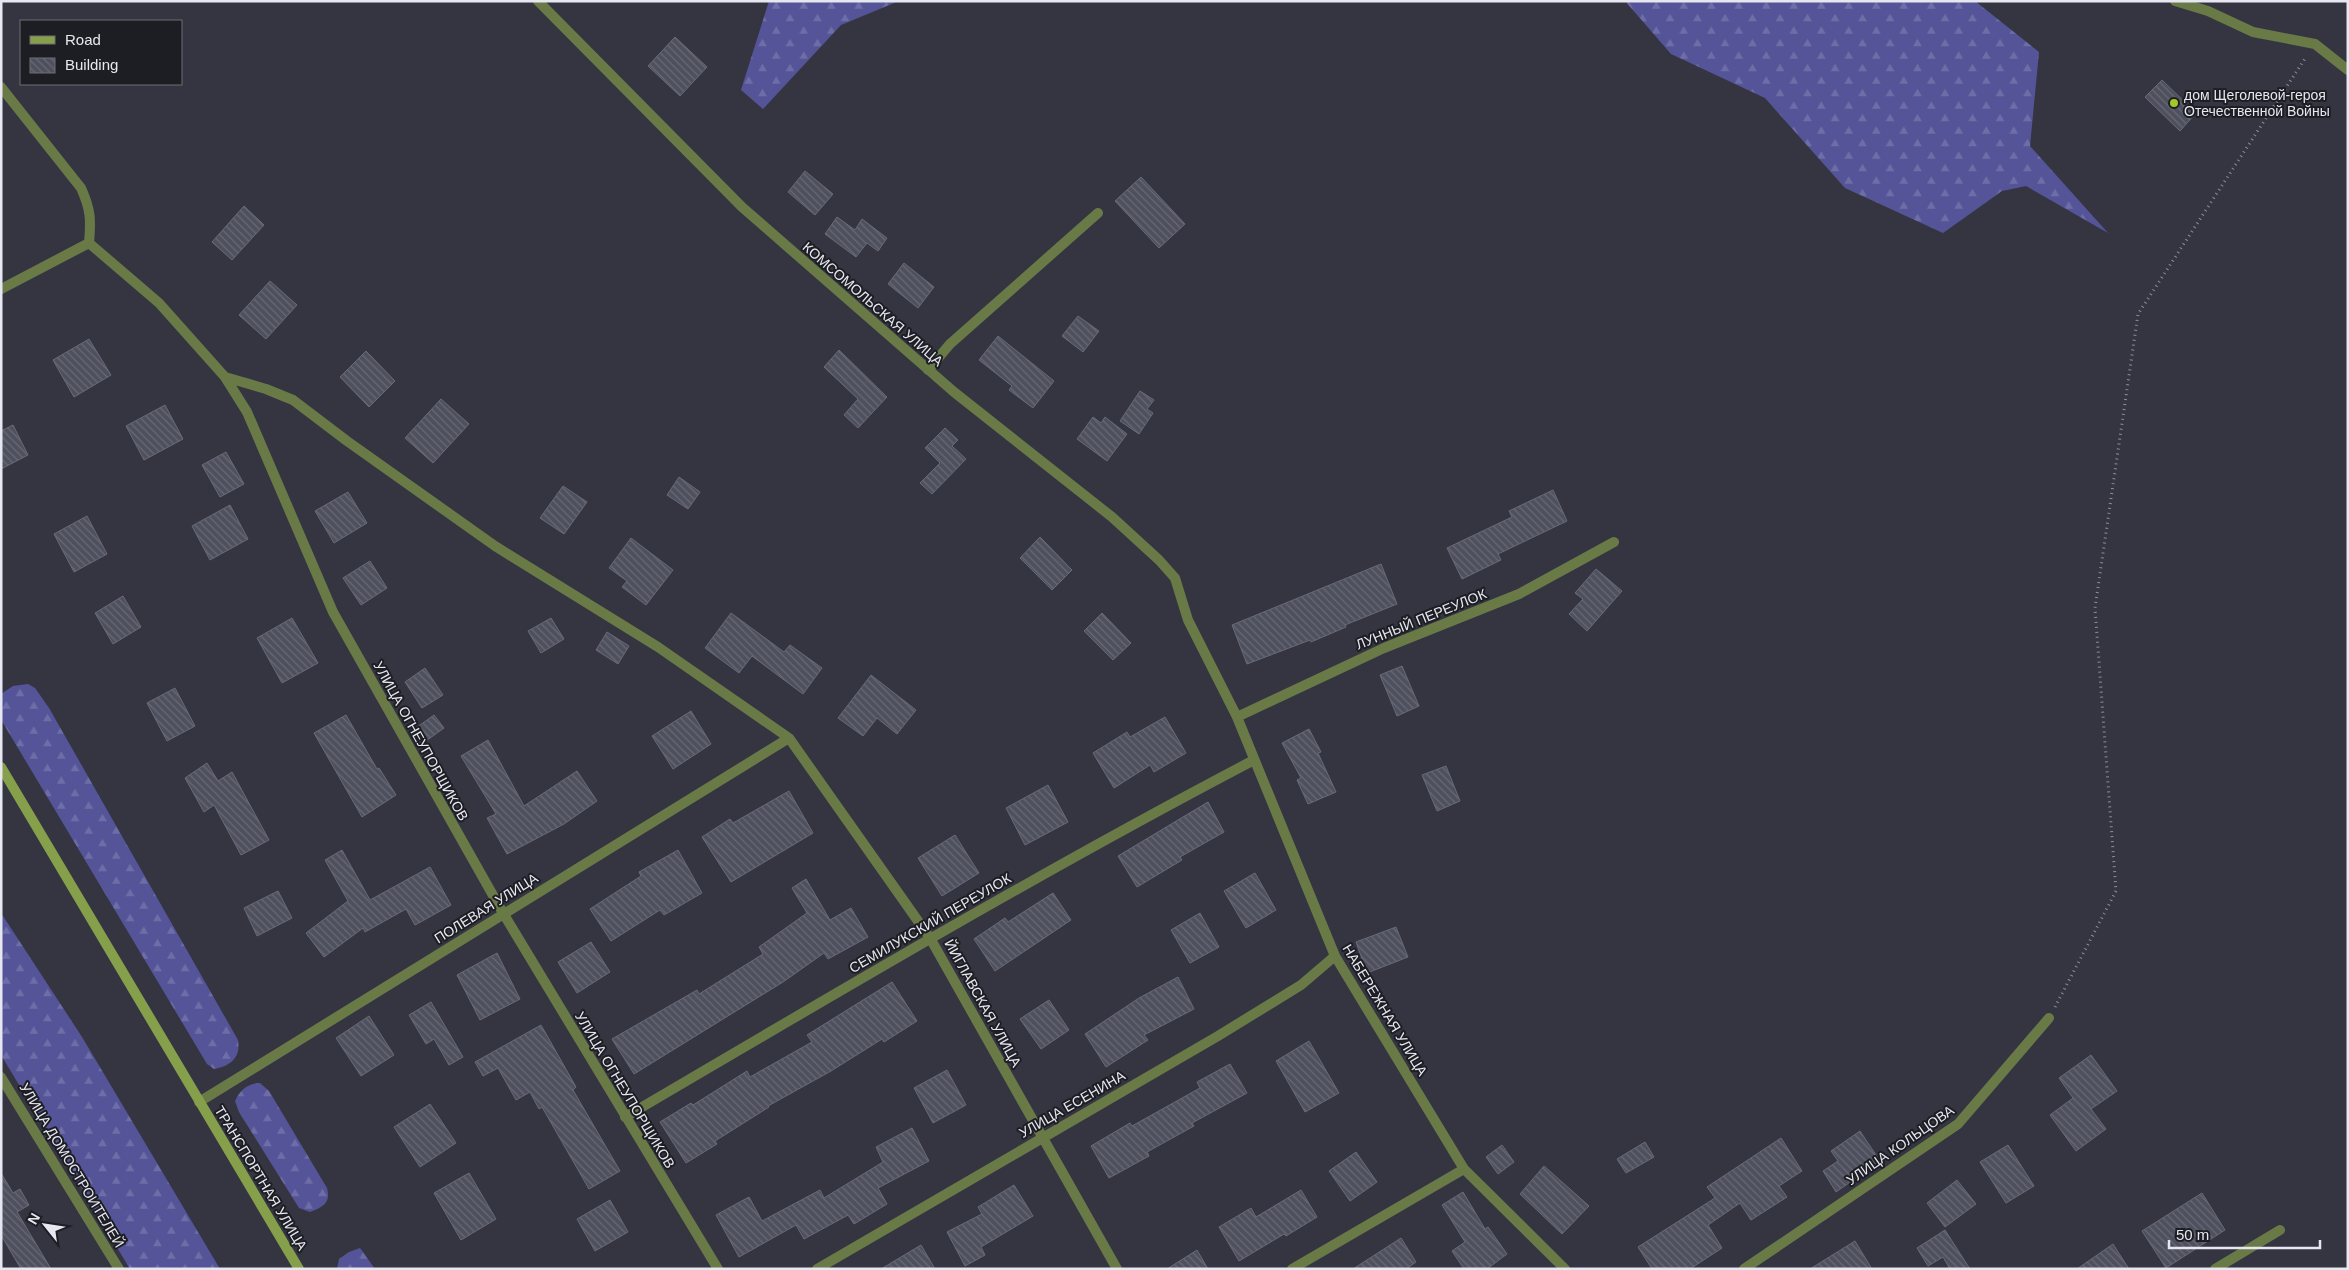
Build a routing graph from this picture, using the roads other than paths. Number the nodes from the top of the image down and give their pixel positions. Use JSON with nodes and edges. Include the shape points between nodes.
{"nodes":[{"id":1,"x":538,"y":1,"type":"edge"},
{"id":2,"x":2176,"y":1,"type":"edge"},
{"id":3,"x":2348,"y":70,"type":"edge"},
{"id":4,"x":1,"y":87,"type":"edge"},
{"id":5,"x":1098,"y":212,"type":"dead end"},
{"id":6,"x":89,"y":243,"type":"junction"},
{"id":7,"x":1,"y":289,"type":"edge"},
{"id":8,"x":928,"y":370,"type":"junction"},
{"id":9,"x":225,"y":377,"type":"junction"},
{"id":10,"x":1614,"y":542,"type":"dead end"},
{"id":11,"x":1188,"y":620,"type":"joint"},
{"id":12,"x":1237,"y":716,"type":"junction"},
{"id":13,"x":789,"y":738,"type":"junction"},
{"id":14,"x":1254,"y":760,"type":"junction"},
{"id":15,"x":1,"y":768,"type":"edge"},
{"id":16,"x":503,"y":913,"type":"junction"},
{"id":17,"x":930,"y":938,"type":"junction"},
{"id":18,"x":1335,"y":956,"type":"junction"},
{"id":19,"x":2049,"y":1018,"type":"road end"},
{"id":20,"x":1,"y":1077,"type":"edge"},
{"id":21,"x":199,"y":1102,"type":"junction"},
{"id":22,"x":625,"y":1117,"type":"junction"},
{"id":23,"x":1042,"y":1137,"type":"junction"},
{"id":24,"x":1464,"y":1169,"type":"junction"},
{"id":25,"x":2280,"y":1230,"type":"dead end"},
{"id":26,"x":119,"y":1269,"type":"edge"},
{"id":27,"x":299,"y":1269,"type":"edge"},
{"id":28,"x":718,"y":1269,"type":"edge"},
{"id":29,"x":817,"y":1269,"type":"edge"},
{"id":30,"x":1117,"y":1269,"type":"edge"},
{"id":31,"x":1292,"y":1269,"type":"edge"},
{"id":32,"x":1565,"y":1269,"type":"edge"},
{"id":33,"x":1744,"y":1269,"type":"edge"},
{"id":34,"x":2215,"y":1269,"type":"edge"}],
"edges":[{"from":1,"to":8,"type":"street","name":"КОМСОМОЛЬСКАЯ УЛИЦА","via":[[742,207]]},
{"from":2,"to":3,"type":"street","via":[[2208,11],[2254,32],[2315,44]]},
{"from":4,"to":6,"type":"street","via":[[81,188],[89,206]]},
{"from":5,"to":8,"type":"street","via":[[950,344]]},
{"from":6,"to":7,"type":"street"},
{"from":6,"to":9,"type":"street","name":"УЛИЦА ОГНЕУПОРЩИКОВ","via":[[159,303]]},
{"from":8,"to":11,"type":"street","name":"КОМСОМОЛЬСКАЯ УЛИЦА","via":[[1112,517],[1159,560],[1175,578]]},
{"from":9,"to":13,"type":"street","name":"ЙИГЛАВСКАЯ УЛИЦА","via":[[293,400],[495,546],[658,646]]},
{"from":9,"to":16,"type":"street","name":"УЛИЦА ОГНЕУПОРЩИКОВ","via":[[247,412],[333,612]]},
{"from":10,"to":12,"type":"street","name":"ЛУННЫЙ ПЕРЕУЛОК","via":[[1520,594],[1384,648]]},
{"from":11,"to":12,"type":"street","name":"НАБЕРЕЖНАЯ УЛИЦА"},
{"from":12,"to":14,"type":"street","name":"НАБЕРЕЖНАЯ УЛИЦА"},
{"from":13,"to":16,"type":"street","name":"ПОЛЕВАЯ УЛИЦА"},
{"from":13,"to":17,"type":"street","name":"ЙИГЛАВСКАЯ УЛИЦА"},
{"from":14,"to":17,"type":"street","name":"СЕМИЛУКСКИЙ ПЕРЕУЛОК","via":[[1129,825]]},
{"from":14,"to":18,"type":"street","name":"НАБЕРЕЖНАЯ УЛИЦА"},
{"from":15,"to":21,"type":"main road","name":"ТРАНСПОРТНАЯ УЛИЦА"},
{"from":16,"to":21,"type":"street","name":"ПОЛЕВАЯ УЛИЦА"},
{"from":16,"to":22,"type":"street","name":"УЛИЦА ОГНЕУПОРЩИКОВ"},
{"from":17,"to":22,"type":"street","name":"СЕМИЛУКСКИЙ ПЕРЕУЛОК"},
{"from":17,"to":23,"type":"street","name":"ЙИГЛАВСКАЯ УЛИЦА"},
{"from":18,"to":23,"type":"street","name":"УЛИЦА ЕСЕНИНА","via":[[1285,995]]},
{"from":18,"to":24,"type":"street","name":"НАБЕРЕЖНАЯ УЛИЦА"},
{"from":19,"to":33,"type":"street","name":"УЛИЦА КОЛЬЦОВА","via":[[1958,1124]]},
{"from":20,"to":26,"type":"street","name":"УЛИЦА ДОМОСТРОИТЕЛЕЙ"},
{"from":21,"to":27,"type":"main road","name":"ТРАНСПОРТНАЯ УЛИЦА"},
{"from":22,"to":28,"type":"street","name":"УЛИЦА ОГНЕУПОРЩИКОВ"},
{"from":23,"to":29,"type":"street","name":"УЛИЦА ЕСЕНИНА"},
{"from":23,"to":30,"type":"street","name":"ЙИГЛАВСКАЯ УЛИЦА"},
{"from":24,"to":31,"type":"street"},
{"from":24,"to":32,"type":"street","name":"НАБЕРЕЖНАЯ УЛИЦА"},
{"from":25,"to":34,"type":"street"}]}
